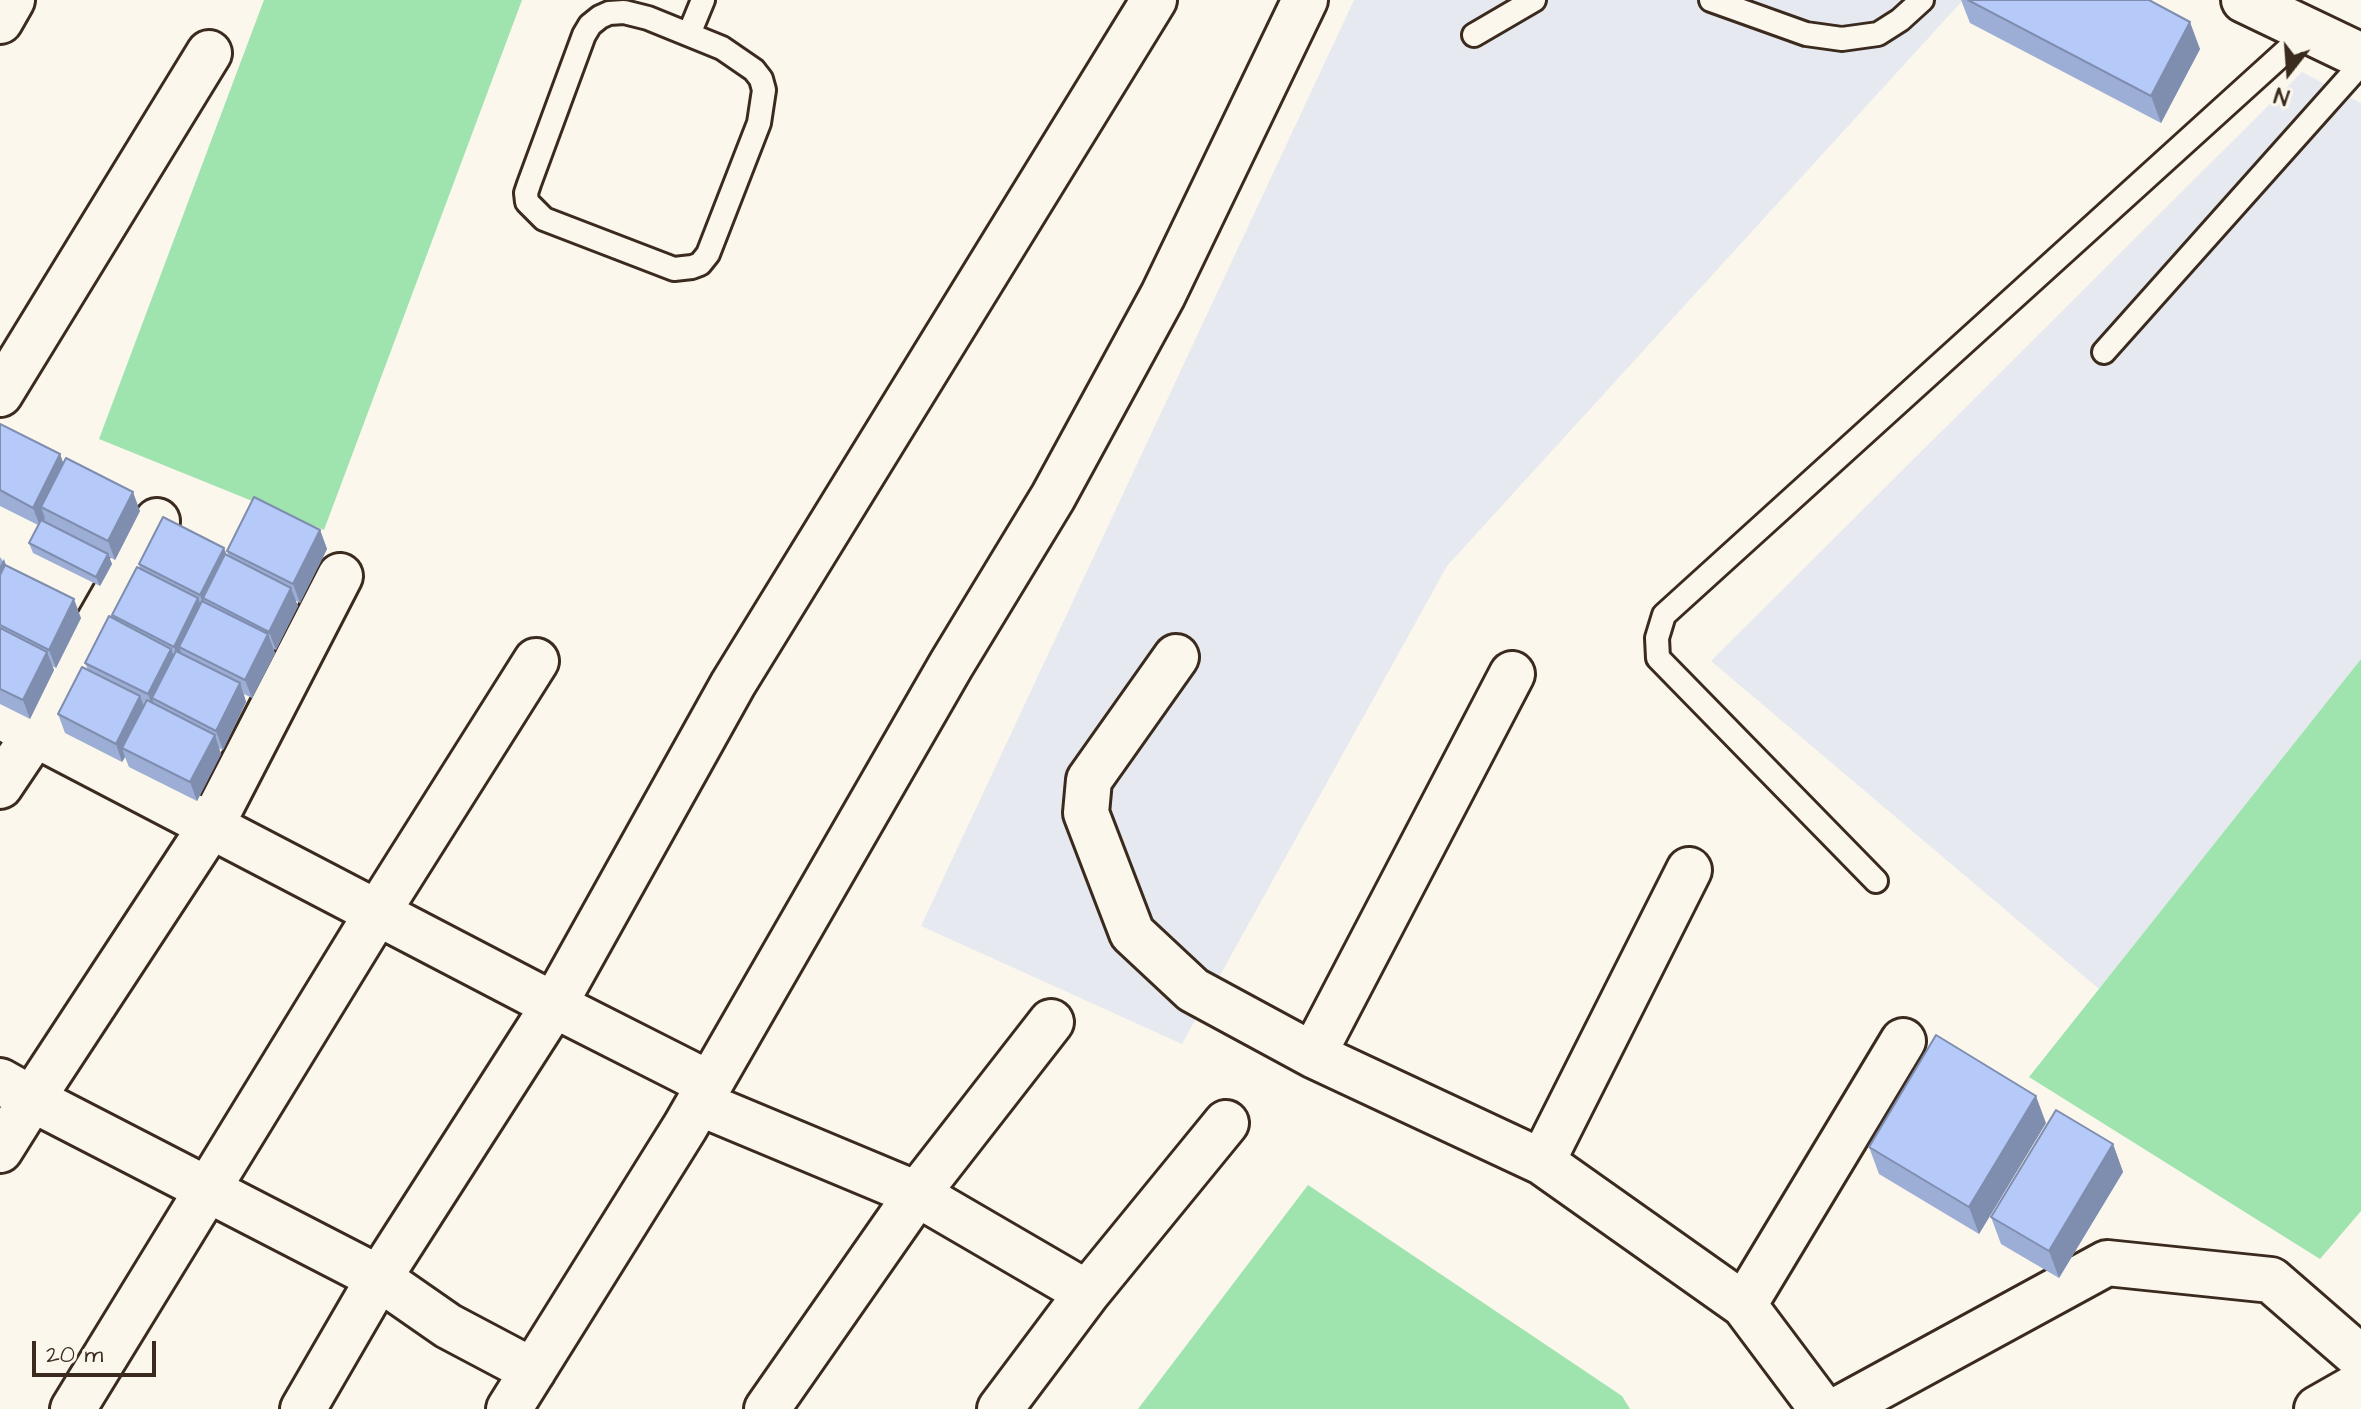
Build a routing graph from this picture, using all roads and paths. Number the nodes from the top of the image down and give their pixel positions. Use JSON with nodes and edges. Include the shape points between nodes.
{"nodes":[{"id":1,"x":12,"y":0,"type":"edge"},
{"id":2,"x":703,"y":0,"type":"edge"},
{"id":3,"x":1154,"y":0,"type":"edge"},
{"id":4,"x":1305,"y":0,"type":"edge"},
{"id":5,"x":1534,"y":0,"type":"edge"},
{"id":6,"x":1711,"y":0,"type":"edge"},
{"id":7,"x":1922,"y":0,"type":"edge"},
{"id":8,"x":2244,"y":0,"type":"edge"},
{"id":9,"x":2293,"y":17,"type":"edge"},
{"id":10,"x":0,"y":21,"type":"edge"},
{"id":11,"x":689,"y":34,"type":"junction"},
{"id":12,"x":1474,"y":35,"type":"dead end"},
{"id":13,"x":209,"y":53,"type":"dead end"},
{"id":14,"x":2361,"y":56,"type":"edge"},
{"id":15,"x":2361,"y":64,"type":"edge"},
{"id":16,"x":2104,"y":352,"type":"dead end"},
{"id":17,"x":0,"y":394,"type":"edge"},
{"id":18,"x":157,"y":521,"type":"edge"},
{"id":19,"x":340,"y":576,"type":"dead end"},
{"id":20,"x":1176,"y":657,"type":"dead end"},
{"id":21,"x":536,"y":661,"type":"dead end"},
{"id":22,"x":1512,"y":674,"type":"dead end"},
{"id":23,"x":17,"y":725,"type":"edge"},
{"id":24,"x":0,"y":786,"type":"edge"},
{"id":25,"x":211,"y":826,"type":"junction"},
{"id":26,"x":1689,"y":870,"type":"dead end"},
{"id":27,"x":1876,"y":881,"type":"dead end"},
{"id":28,"x":377,"y":913,"type":"junction"},
{"id":29,"x":554,"y":1005,"type":"junction"},
{"id":30,"x":1051,"y":1022,"type":"dead end"},
{"id":31,"x":1903,"y":1041,"type":"dead end"},
{"id":32,"x":1313,"y":1055,"type":"junction"},
{"id":33,"x":16,"y":1090,"type":"edge"},
{"id":34,"x":705,"y":1093,"type":"junction"},
{"id":35,"x":1226,"y":1123,"type":"dead end"},
{"id":36,"x":0,"y":1150,"type":"edge"},
{"id":37,"x":1542,"y":1162,"type":"junction"},
{"id":38,"x":208,"y":1190,"type":"junction"},
{"id":39,"x":917,"y":1194,"type":"junction"},
{"id":40,"x":379,"y":1278,"type":"junction"},
{"id":41,"x":1087,"y":1293,"type":"junction"},
{"id":42,"x":1744,"y":1305,"type":"junction"},
{"id":43,"x":2361,"y":1358,"type":"edge"},
{"id":44,"x":533,"y":1371,"type":"junction"},
{"id":45,"x":2361,"y":1384,"type":"edge"},
{"id":46,"x":73,"y":1409,"type":"edge"},
{"id":47,"x":303,"y":1409,"type":"edge"},
{"id":48,"x":509,"y":1409,"type":"edge"},
{"id":49,"x":767,"y":1409,"type":"edge"},
{"id":50,"x":1000,"y":1409,"type":"edge"},
{"id":51,"x":1822,"y":1409,"type":"edge"},
{"id":52,"x":1839,"y":1409,"type":"edge"},
{"id":53,"x":2317,"y":1409,"type":"edge"}],
"edges":[{"from":1,"to":10,"type":"street"},
{"from":2,"to":11,"type":"lane"},
{"from":3,"to":29,"type":"street","via":[[733,684]]},
{"from":4,"to":34,"type":"street","via":[[1163,295],[1075,457]]},
{"from":5,"to":12,"type":"lane"},
{"from":6,"to":7,"type":"lane","via":[[1806,34],[1842,39],[1878,34]]},
{"from":8,"to":9,"type":"street"},
{"from":9,"to":14,"type":"street"},
{"from":9,"to":27,"type":"lane","via":[[1664,615],[1658,658]]},
{"from":11,"to":11,"type":"lane","via":[[754,70],[764,101],[708,254],[700,264],[674,269],[544,219],[527,202],[526,193],[590,25],[609,13],[624,12]]},
{"from":13,"to":17,"type":"street"},
{"from":15,"to":16,"type":"lane"},
{"from":18,"to":23,"type":"street"},
{"from":19,"to":25,"type":"street"},
{"from":20,"to":32,"type":"street","via":[[1089,780],[1086,813],[1132,933],[1193,990]]},
{"from":21,"to":28,"type":"street"},
{"from":22,"to":32,"type":"street"},
{"from":23,"to":24,"type":"street"},
{"from":23,"to":25,"type":"street"},
{"from":25,"to":28,"type":"street"},
{"from":25,"to":33,"type":"street"},
{"from":26,"to":37,"type":"street"},
{"from":28,"to":29,"type":"street"},
{"from":28,"to":38,"type":"street"},
{"from":29,"to":34,"type":"street"},
{"from":29,"to":40,"type":"street"},
{"from":30,"to":39,"type":"street"},
{"from":31,"to":42,"type":"street"},
{"from":32,"to":37,"type":"street"},
{"from":33,"to":36,"type":"street"},
{"from":33,"to":38,"type":"street"},
{"from":34,"to":39,"type":"street"},
{"from":34,"to":44,"type":"street"},
{"from":35,"to":41,"type":"street"},
{"from":37,"to":42,"type":"street"},
{"from":38,"to":40,"type":"street"},
{"from":38,"to":46,"type":"street"},
{"from":39,"to":41,"type":"street"},
{"from":39,"to":49,"type":"street"},
{"from":40,"to":44,"type":"street","via":[[448,1326]]},
{"from":40,"to":47,"type":"street"},
{"from":41,"to":50,"type":"street"},
{"from":42,"to":51,"type":"street"},
{"from":43,"to":52,"type":"street","via":[[2271,1280],[2107,1263]]},
{"from":44,"to":48,"type":"street"},
{"from":45,"to":53,"type":"street"}]}
